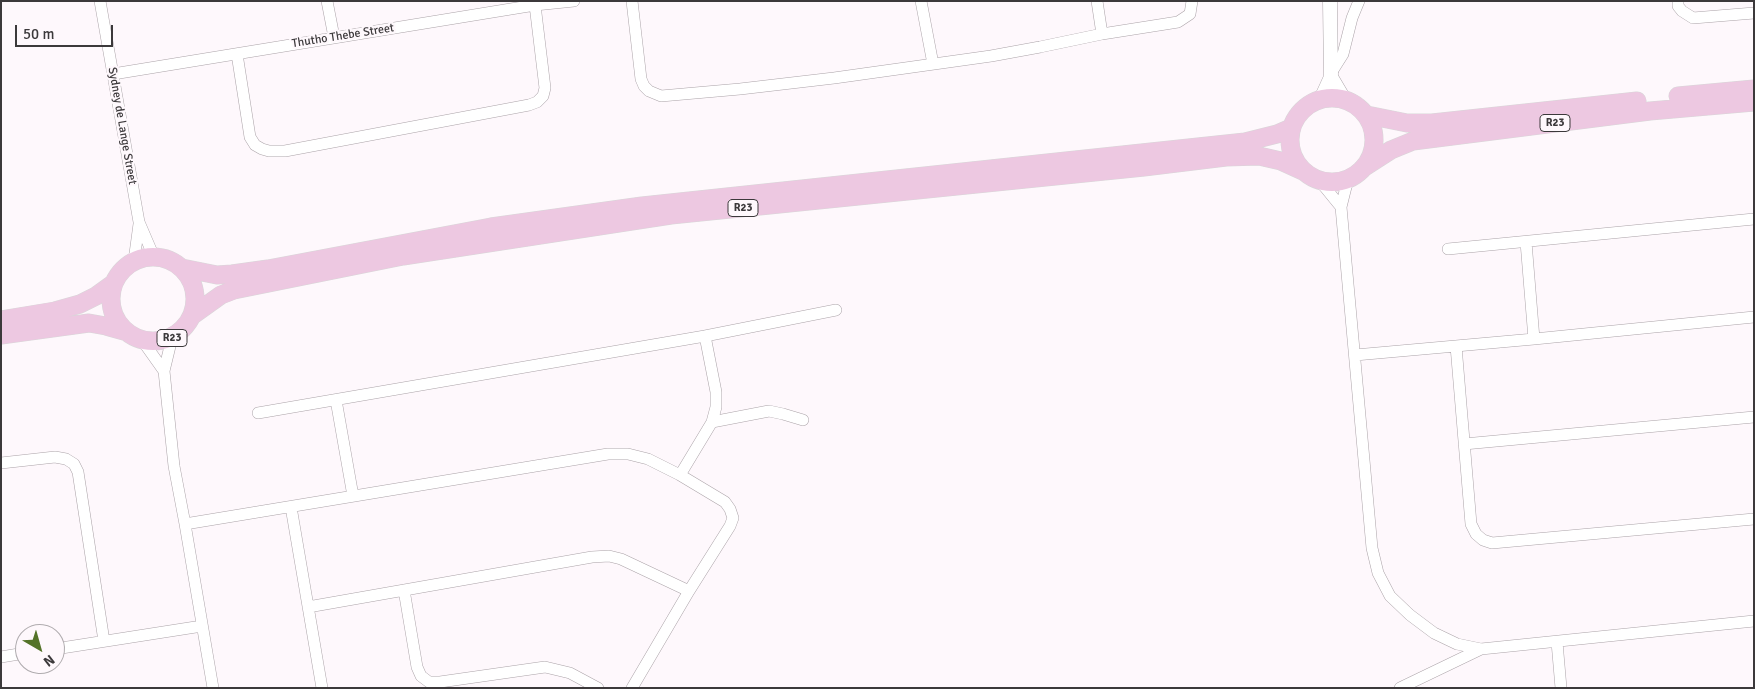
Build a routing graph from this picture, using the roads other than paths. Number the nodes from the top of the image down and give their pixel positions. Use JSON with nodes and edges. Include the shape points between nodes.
{"nodes":[{"id":1,"x":100,"y":1,"type":"edge"},
{"id":2,"x":327,"y":1,"type":"edge"},
{"id":3,"x":574,"y":1,"type":"edge"},
{"id":4,"x":632,"y":1,"type":"edge"},
{"id":5,"x":921,"y":1,"type":"edge"},
{"id":6,"x":1098,"y":1,"type":"edge"},
{"id":7,"x":1192,"y":1,"type":"edge"},
{"id":8,"x":1330,"y":1,"type":"edge"},
{"id":9,"x":1359,"y":1,"type":"edge"},
{"id":10,"x":1678,"y":1,"type":"edge"},
{"id":11,"x":535,"y":5,"type":"junction"},
{"id":12,"x":1754,"y":12,"type":"edge"},
{"id":13,"x":1102,"y":34,"type":"junction"},
{"id":14,"x":334,"y":37,"type":"junction"},
{"id":15,"x":237,"y":54,"type":"junction"},
{"id":16,"x":933,"y":64,"type":"junction"},
{"id":17,"x":113,"y":74,"type":"junction"},
{"id":18,"x":1331,"y":75,"type":"junction"},
{"id":19,"x":1754,"y":89,"type":"edge"},
{"id":20,"x":1321,"y":99,"type":"junction"},
{"id":21,"x":1344,"y":99,"type":"junction"},
{"id":22,"x":1754,"y":102,"type":"edge"},
{"id":23,"x":1367,"y":116,"type":"junction"},
{"id":24,"x":1291,"y":128,"type":"junction"},
{"id":25,"x":1363,"y":168,"type":"junction"},
{"id":26,"x":1303,"y":171,"type":"junction"},
{"id":27,"x":1348,"y":179,"type":"junction"},
{"id":28,"x":1320,"y":180,"type":"junction"},
{"id":29,"x":1341,"y":207,"type":"junction"},
{"id":30,"x":1754,"y":219,"type":"edge"},
{"id":31,"x":139,"y":222,"type":"junction"},
{"id":32,"x":1526,"y":242,"type":"junction"},
{"id":33,"x":1448,"y":249,"type":"dead end"},
{"id":34,"x":154,"y":256,"type":"junction"},
{"id":35,"x":134,"y":261,"type":"junction"},
{"id":36,"x":182,"y":268,"type":"junction"},
{"id":37,"x":114,"y":283,"type":"junction"},
{"id":38,"x":836,"y":310,"type":"dead end"},
{"id":39,"x":193,"y":315,"type":"junction"},
{"id":40,"x":1754,"y":317,"type":"edge"},
{"id":41,"x":1,"y":320,"type":"edge"},
{"id":42,"x":124,"y":331,"type":"junction"},
{"id":43,"x":1,"y":336,"type":"edge"},
{"id":44,"x":705,"y":336,"type":"junction"},
{"id":45,"x":172,"y":338,"type":"junction"},
{"id":46,"x":1534,"y":339,"type":"junction"},
{"id":47,"x":142,"y":340,"type":"junction"},
{"id":48,"x":1456,"y":346,"type":"junction"},
{"id":49,"x":1355,"y":355,"type":"junction"},
{"id":50,"x":164,"y":371,"type":"junction"},
{"id":51,"x":336,"y":400,"type":"junction"},
{"id":52,"x":258,"y":414,"type":"dead end"},
{"id":53,"x":1754,"y":417,"type":"edge"},
{"id":54,"x":803,"y":420,"type":"dead end"},
{"id":55,"x":712,"y":422,"type":"junction"},
{"id":56,"x":1464,"y":444,"type":"junction"},
{"id":57,"x":1,"y":463,"type":"edge"},
{"id":58,"x":680,"y":475,"type":"junction"},
{"id":59,"x":353,"y":496,"type":"junction"},
{"id":60,"x":291,"y":507,"type":"junction"},
{"id":61,"x":1754,"y":519,"type":"edge"},
{"id":62,"x":186,"y":524,"type":"junction"},
{"id":63,"x":404,"y":590,"type":"junction"},
{"id":64,"x":689,"y":591,"type":"junction"},
{"id":65,"x":308,"y":607,"type":"junction"},
{"id":66,"x":1754,"y":621,"type":"edge"},
{"id":67,"x":202,"y":626,"type":"junction"},
{"id":68,"x":1754,"y":626,"type":"edge"},
{"id":69,"x":104,"y":641,"type":"junction"},
{"id":70,"x":1557,"y":642,"type":"junction"},
{"id":71,"x":65,"y":647,"type":"edge"},
{"id":72,"x":1481,"y":649,"type":"junction"},
{"id":73,"x":15,"y":655,"type":"edge"},
{"id":74,"x":1,"y":657,"type":"edge"},
{"id":75,"x":213,"y":688,"type":"edge"},
{"id":76,"x":322,"y":688,"type":"edge"},
{"id":77,"x":598,"y":688,"type":"edge"},
{"id":78,"x":632,"y":688,"type":"edge"},
{"id":79,"x":1400,"y":688,"type":"edge"},
{"id":80,"x":1561,"y":688,"type":"edge"}],
"edges":[{"from":1,"to":17,"type":"street","name":"Sydney de Lange Street"},
{"from":2,"to":14,"type":"street"},
{"from":3,"to":11,"type":"street","name":"Thutho Thebe Street"},
{"from":4,"to":16,"type":"street","via":[[641,80],[649,91],[661,96]]},
{"from":5,"to":16,"type":"street"},
{"from":6,"to":13,"type":"street"},
{"from":7,"to":13,"type":"street","via":[[1190,14],[1178,22]]},
{"from":8,"to":18,"type":"street"},
{"from":9,"to":18,"type":"street","via":[[1343,54]]},
{"from":10,"to":12,"type":"street","via":[[1682,12],[1693,18]]},
{"from":11,"to":14,"type":"street","name":"Thutho Thebe Street"},
{"from":11,"to":15,"type":"street","via":[[546,88],[538,102],[285,151],[262,149],[250,137]]},
{"from":13,"to":16,"type":"street"},
{"from":14,"to":15,"type":"street","name":"Thutho Thebe Street"},
{"from":15,"to":17,"type":"street","name":"Thutho Thebe Street"},
{"from":17,"to":31,"type":"street","name":"Sydney de Lange Street"},
{"from":18,"to":20,"type":"street"},
{"from":18,"to":21,"type":"street"},
{"from":19,"to":23,"type":"main road","number":"R23","via":[[1432,123],[1407,123]]},
{"from":20,"to":21,"type":"main road"},
{"from":20,"to":24,"type":"main road","via":[[1299,112]]},
{"from":21,"to":23,"type":"main road","number":"R23","via":[[1361,108]]},
{"from":22,"to":25,"type":"main road","number":"R23","via":[[1650,111],[1413,141],[1391,150]]},
{"from":23,"to":25,"type":"main road","number":"R23","via":[[1374,142],[1373,152]]},
{"from":24,"to":26,"type":"main road","via":[[1290,146]]},
{"from":24,"to":36,"type":"main road","number":"R23","via":[[1245,142],[642,206],[510,224],[232,274],[217,275]]},
{"from":25,"to":27,"type":"main road","number":"R23"},
{"from":26,"to":28,"type":"main road","number":"R23"},
{"from":26,"to":39,"type":"main road","number":"R23","via":[[1282,161],[1259,156],[1226,156],[671,215],[403,256],[234,290],[220,294]]},
{"from":27,"to":28,"type":"main road","number":"R23"},
{"from":27,"to":29,"type":"street"},
{"from":28,"to":29,"type":"street"},
{"from":29,"to":49,"type":"street"},
{"from":30,"to":32,"type":"street"},
{"from":31,"to":34,"type":"street","name":"Sydney de Lange Street"},
{"from":31,"to":35,"type":"street","name":"Sydney de Lange Street"},
{"from":32,"to":33,"type":"street"},
{"from":32,"to":46,"type":"street"},
{"from":34,"to":35,"type":"main road"},
{"from":34,"to":36,"type":"main road","number":"R23","via":[[170,260]]},
{"from":35,"to":37,"type":"main road"},
{"from":36,"to":39,"type":"main road","number":"R23","via":[[194,285],[196,306]]},
{"from":37,"to":41,"type":"main road","via":[[80,304]]},
{"from":37,"to":42,"type":"main road","via":[[112,308],[117,323]]},
{"from":38,"to":44,"type":"street"},
{"from":39,"to":45,"type":"main road","number":"R23","via":[[181,332]]},
{"from":40,"to":46,"type":"street"},
{"from":42,"to":43,"type":"main road","number":"R23","via":[[89,323]]},
{"from":42,"to":47,"type":"main road","number":"R23"},
{"from":44,"to":51,"type":"street"},
{"from":44,"to":55,"type":"street","via":[[716,392]]},
{"from":45,"to":47,"type":"main road","number":"R23","via":[[152,342]]},
{"from":45,"to":50,"type":"street"},
{"from":46,"to":48,"type":"street"},
{"from":47,"to":50,"type":"street"},
{"from":48,"to":49,"type":"street"},
{"from":48,"to":56,"type":"street"},
{"from":49,"to":72,"type":"street","via":[[1372,548],[1378,573],[1390,596],[1416,620],[1457,644]]},
{"from":50,"to":62,"type":"street","via":[[174,466]]},
{"from":51,"to":52,"type":"street"},
{"from":51,"to":59,"type":"street"},
{"from":53,"to":56,"type":"street"},
{"from":54,"to":55,"type":"street","via":[[769,411]]},
{"from":55,"to":58,"type":"street"},
{"from":56,"to":61,"type":"street","via":[[1472,524],[1476,534],[1492,543]]},
{"from":57,"to":69,"type":"street","via":[[55,457],[66,458],[74,464],[78,472]]},
{"from":58,"to":59,"type":"street","via":[[648,459],[608,454]]},
{"from":58,"to":64,"type":"street","via":[[725,502],[733,518]]},
{"from":59,"to":60,"type":"street"},
{"from":60,"to":62,"type":"street"},
{"from":60,"to":65,"type":"street"},
{"from":62,"to":67,"type":"street"},
{"from":63,"to":64,"type":"street","via":[[609,556]]},
{"from":63,"to":65,"type":"street"},
{"from":63,"to":77,"type":"street","via":[[417,667],[429,682],[545,667],[570,673]]},
{"from":64,"to":78,"type":"street"},
{"from":65,"to":76,"type":"street"},
{"from":66,"to":68,"type":"street"},
{"from":66,"to":70,"type":"street"},
{"from":67,"to":69,"type":"street"},
{"from":67,"to":75,"type":"street"},
{"from":69,"to":71,"type":"street"},
{"from":70,"to":72,"type":"street"},
{"from":70,"to":80,"type":"street"},
{"from":72,"to":79,"type":"street"},
{"from":73,"to":74,"type":"street"}]}
